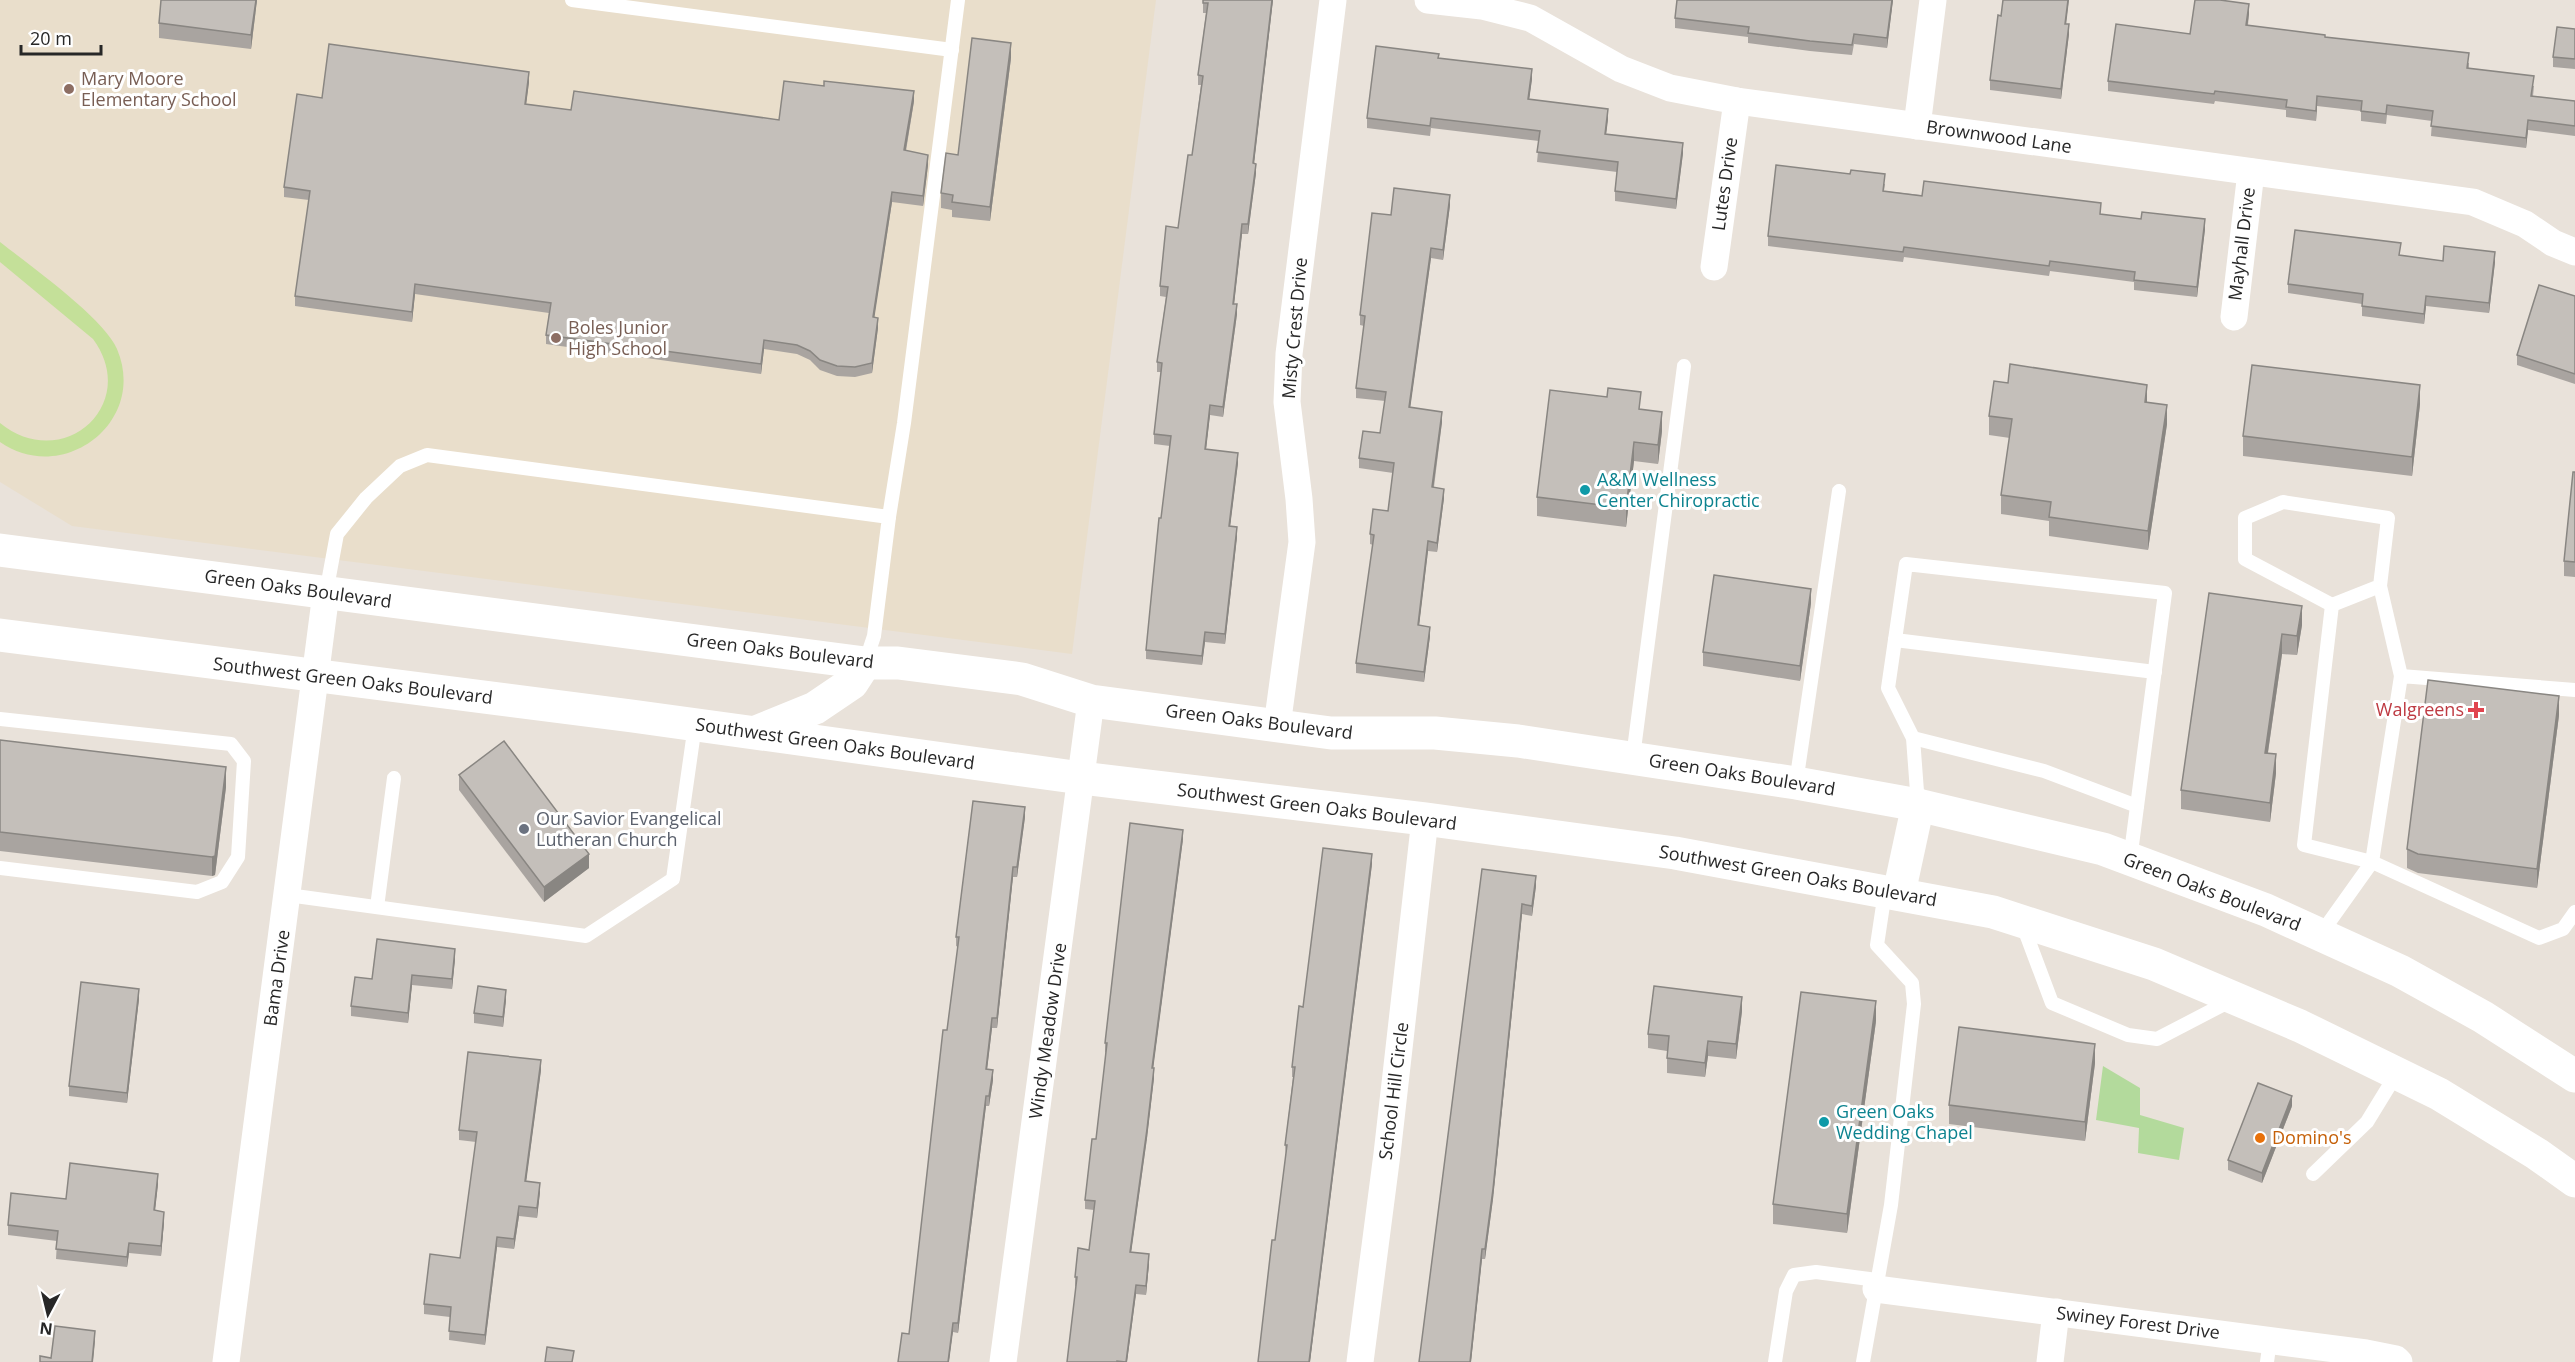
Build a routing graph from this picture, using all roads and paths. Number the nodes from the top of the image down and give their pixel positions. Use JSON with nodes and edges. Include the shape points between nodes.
{"nodes":[{"id":1,"x":572,"y":0,"type":"edge"},
{"id":2,"x":958,"y":0,"type":"edge"},
{"id":3,"x":1333,"y":0,"type":"edge"},
{"id":4,"x":1428,"y":0,"type":"edge"},
{"id":5,"x":1933,"y":0,"type":"edge"},
{"id":6,"x":952,"y":50,"type":"junction"},
{"id":7,"x":1737,"y":101,"type":"junction"},
{"id":8,"x":1917,"y":126,"type":"junction"},
{"id":9,"x":2251,"y":172,"type":"junction"},
{"id":10,"x":2575,"y":252,"type":"edge"},
{"id":11,"x":1713,"y":267,"type":"dead end"},
{"id":12,"x":2234,"y":316,"type":"dead end"},
{"id":13,"x":1684,"y":366,"type":"dead end"},
{"id":14,"x":1839,"y":491,"type":"dead end"},
{"id":15,"x":889,"y":517,"type":"junction"},
{"id":16,"x":0,"y":550,"type":"edge"},
{"id":17,"x":2380,"y":586,"type":"junction"},
{"id":18,"x":326,"y":593,"type":"junction"},
{"id":19,"x":2332,"y":605,"type":"junction"},
{"id":20,"x":0,"y":634,"type":"edge"},
{"id":21,"x":1895,"y":640,"type":"junction"},
{"id":22,"x":865,"y":663,"type":"junction"},
{"id":23,"x":2155,"y":672,"type":"junction"},
{"id":24,"x":316,"y":676,"type":"junction"},
{"id":25,"x":2401,"y":676,"type":"junction"},
{"id":26,"x":2575,"y":690,"type":"edge"},
{"id":27,"x":1092,"y":700,"type":"junction"},
{"id":28,"x":0,"y":719,"type":"edge"},
{"id":29,"x":695,"y":725,"type":"junction"},
{"id":30,"x":1277,"y":726,"type":"junction"},
{"id":31,"x":755,"y":733,"type":"junction"},
{"id":32,"x":1913,"y":738,"type":"junction"},
{"id":33,"x":1633,"y":757,"type":"junction"},
{"id":34,"x":394,"y":778,"type":"dead end"},
{"id":35,"x":1081,"y":778,"type":"junction"},
{"id":36,"x":1796,"y":783,"type":"junction"},
{"id":37,"x":1918,"y":805,"type":"junction"},
{"id":38,"x":2137,"y":806,"type":"junction"},
{"id":39,"x":1425,"y":819,"type":"junction"},
{"id":40,"x":2130,"y":860,"type":"junction"},
{"id":41,"x":2372,"y":862,"type":"junction"},
{"id":42,"x":0,"y":868,"type":"edge"},
{"id":43,"x":1892,"y":892,"type":"junction"},
{"id":44,"x":288,"y":894,"type":"junction"},
{"id":45,"x":377,"y":907,"type":"junction"},
{"id":46,"x":2575,"y":912,"type":"edge"},
{"id":47,"x":2022,"y":921,"type":"junction"},
{"id":48,"x":2320,"y":934,"type":"junction"},
{"id":49,"x":2236,"y":998,"type":"junction"},
{"id":50,"x":2518,"y":1040,"type":"junction"},
{"id":51,"x":2575,"y":1058,"type":"edge"},
{"id":52,"x":2397,"y":1073,"type":"junction"},
{"id":53,"x":2575,"y":1076,"type":"edge"},
{"id":54,"x":2313,"y":1174,"type":"dead end"},
{"id":55,"x":2575,"y":1181,"type":"edge"},
{"id":56,"x":1876,"y":1285,"type":"junction"},
{"id":57,"x":2056,"y":1312,"type":"junction"},
{"id":58,"x":2269,"y":1351,"type":"edge"},
{"id":59,"x":226,"y":1362,"type":"edge"},
{"id":60,"x":1003,"y":1362,"type":"edge"},
{"id":61,"x":1360,"y":1362,"type":"edge"},
{"id":62,"x":1774,"y":1362,"type":"edge"},
{"id":63,"x":1863,"y":1362,"type":"edge"},
{"id":64,"x":2050,"y":1362,"type":"edge"},
{"id":65,"x":2399,"y":1362,"type":"edge"}],
"edges":[{"from":1,"to":6,"type":"lane"},
{"from":2,"to":6,"type":"lane"},
{"from":3,"to":30,"type":"street","name":"Misty Crest Drive","via":[[1288,354],[1287,402],[1302,542]]},
{"from":4,"to":7,"type":"street","name":"Brownwood Lane","via":[[1482,6],[1530,18],[1622,69],[1670,88]]},
{"from":5,"to":8,"type":"street"},
{"from":6,"to":15,"type":"lane"},
{"from":7,"to":8,"type":"street","name":"Brownwood Lane"},
{"from":7,"to":11,"type":"street","name":"Lutes Drive"},
{"from":8,"to":9,"type":"street","name":"Brownwood Lane"},
{"from":9,"to":10,"type":"street","name":"Brownwood Lane","via":[[2473,202]]},
{"from":9,"to":12,"type":"street","name":"Mayhall Drive"},
{"from":13,"to":33,"type":"lane"},
{"from":14,"to":36,"type":"lane"},
{"from":15,"to":18,"type":"lane","via":[[428,455],[400,466],[366,498],[337,534]]},
{"from":15,"to":22,"type":"lane","via":[[874,636]]},
{"from":16,"to":18,"type":"main road","name":"Green Oaks Boulevard"},
{"from":17,"to":19,"type":"lane"},
{"from":17,"to":19,"type":"lane","via":[[2388,518],[2283,502],[2245,518],[2245,559]]},
{"from":17,"to":25,"type":"lane"},
{"from":18,"to":22,"type":"main road","name":"Green Oaks Boulevard"},
{"from":18,"to":24,"type":"street","name":"Bama Drive"},
{"from":19,"to":41,"type":"lane","via":[[2304,845]]},
{"from":20,"to":24,"type":"main road","name":"Southwest Green Oaks Boulevard"},
{"from":21,"to":23,"type":"lane"},
{"from":21,"to":23,"type":"lane","via":[[1905,564],[2165,593]]},
{"from":21,"to":32,"type":"lane","via":[[1888,688]]},
{"from":22,"to":27,"type":"main road","name":"Green Oaks Boulevard","via":[[898,663],[1022,679]]},
{"from":22,"to":31,"type":"main road","via":[[852,683],[815,708]]},
{"from":23,"to":38,"type":"lane"},
{"from":24,"to":29,"type":"main road","name":"Southwest Green Oaks Boulevard"},
{"from":24,"to":44,"type":"street","name":"Bama Drive"},
{"from":25,"to":26,"type":"lane"},
{"from":25,"to":41,"type":"lane"},
{"from":27,"to":30,"type":"main road","name":"Green Oaks Boulevard"},
{"from":27,"to":35,"type":"street","name":"Windy Meadow Drive"},
{"from":28,"to":42,"type":"lane","via":[[231,744],[244,761],[238,857],[222,882],[197,892]]},
{"from":29,"to":31,"type":"main road","name":"Southwest Green Oaks Boulevard"},
{"from":29,"to":45,"type":"lane","via":[[673,879],[586,936]]},
{"from":30,"to":33,"type":"main road","name":"Green Oaks Boulevard","via":[[1330,734],[1434,733]]},
{"from":31,"to":35,"type":"main road","name":"Southwest Green Oaks Boulevard"},
{"from":32,"to":37,"type":"lane"},
{"from":32,"to":38,"type":"lane","via":[[2043,771]]},
{"from":33,"to":36,"type":"main road","name":"Green Oaks Boulevard"},
{"from":34,"to":45,"type":"lane"},
{"from":35,"to":39,"type":"main road","name":"Southwest Green Oaks Boulevard"},
{"from":35,"to":60,"type":"street","name":"Windy Meadow Drive"},
{"from":36,"to":37,"type":"main road","name":"Green Oaks Boulevard"},
{"from":37,"to":40,"type":"main road","name":"Green Oaks Boulevard","via":[[2103,849]]},
{"from":37,"to":43,"type":"main road"},
{"from":38,"to":40,"type":"lane"},
{"from":39,"to":43,"type":"main road","name":"Southwest Green Oaks Boulevard","via":[[1675,853]]},
{"from":39,"to":61,"type":"street","name":"School Hill Circle"},
{"from":40,"to":48,"type":"main road","name":"Green Oaks Boulevard"},
{"from":41,"to":46,"type":"lane","via":[[2539,938],[2563,929]]},
{"from":41,"to":48,"type":"lane"},
{"from":43,"to":47,"type":"main road","name":"Southwest Green Oaks Boulevard"},
{"from":43,"to":56,"type":"lane","via":[[1877,945],[1912,983],[1914,1004],[1890,1204]]},
{"from":44,"to":45,"type":"lane"},
{"from":44,"to":59,"type":"street","name":"Bama Drive"},
{"from":47,"to":49,"type":"main road","name":"Southwest Green Oaks Boulevard","via":[[2154,964]]},
{"from":47,"to":49,"type":"lane","via":[[2052,1003],[2128,1035],[2157,1039]]},
{"from":48,"to":50,"type":"main road","name":"Green Oaks Boulevard","via":[[2400,971]]},
{"from":49,"to":52,"type":"main road","name":"Southwest Green Oaks Boulevard"},
{"from":50,"to":51,"type":"main road"},
{"from":50,"to":53,"type":"main road","name":"Green Oaks Boulevard"},
{"from":52,"to":54,"type":"lane","via":[[2367,1122]]},
{"from":52,"to":55,"type":"main road","name":"Southwest Green Oaks Boulevard","via":[[2439,1094]]},
{"from":56,"to":57,"type":"street","name":"Swiney Forest Drive"},
{"from":56,"to":62,"type":"lane","via":[[1816,1272],[1794,1275],[1786,1291]]},
{"from":56,"to":63,"type":"lane"},
{"from":57,"to":58,"type":"street","name":"Swiney Forest Drive"},
{"from":57,"to":64,"type":"street"},
{"from":58,"to":65,"type":"street","name":"Swiney Forest Drive","via":[[2366,1353]]}]}
